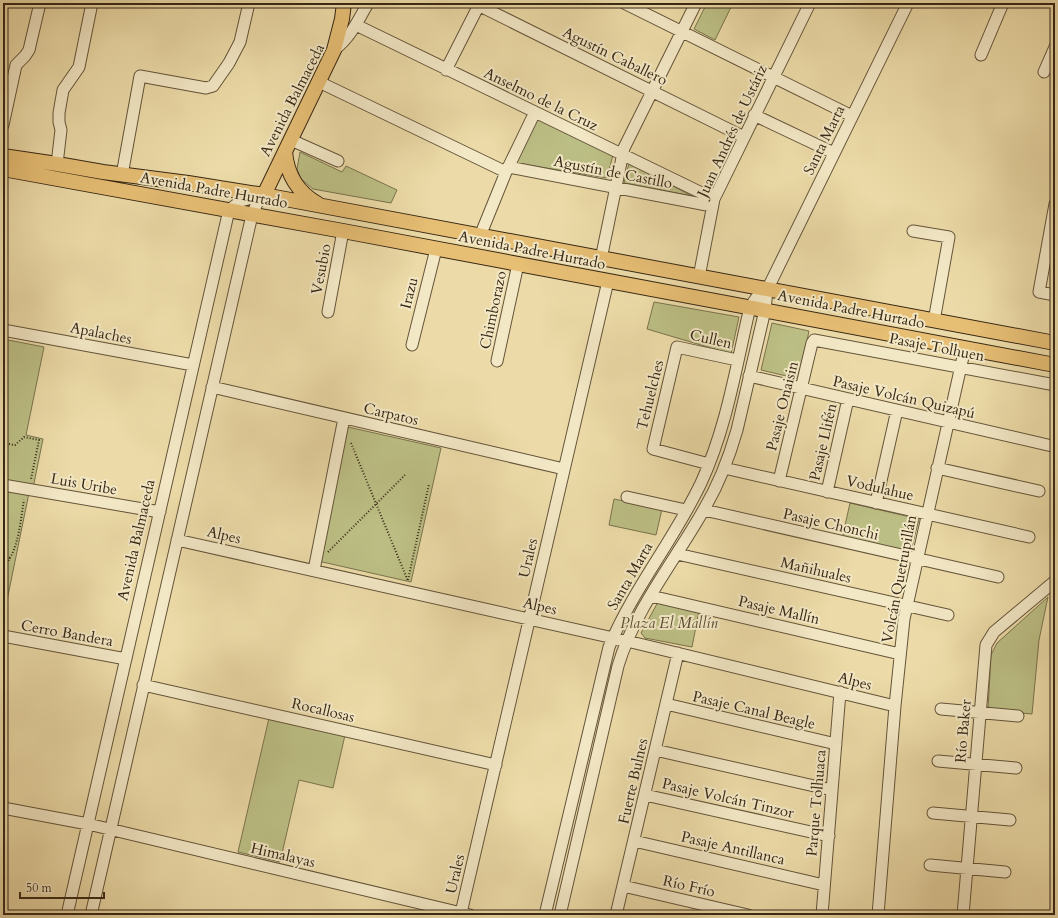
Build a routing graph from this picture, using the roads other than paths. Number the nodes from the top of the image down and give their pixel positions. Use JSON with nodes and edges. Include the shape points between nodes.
{"nodes":[{"id":1,"x":40,"y":3,"type":"edge"},
{"id":2,"x":92,"y":3,"type":"edge"},
{"id":3,"x":249,"y":3,"type":"edge"},
{"id":4,"x":344,"y":3,"type":"edge"},
{"id":5,"x":368,"y":3,"type":"edge"},
{"id":6,"x":624,"y":3,"type":"edge"},
{"id":7,"x":696,"y":3,"type":"edge"},
{"id":8,"x":810,"y":3,"type":"edge"},
{"id":9,"x":908,"y":3,"type":"edge"},
{"id":10,"x":1003,"y":3,"type":"edge"},
{"id":11,"x":477,"y":4,"type":"edge"},
{"id":12,"x":356,"y":25,"type":"junction"},
{"id":13,"x":682,"y":32,"type":"junction"},
{"id":14,"x":1055,"y":47,"type":"edge"},
{"id":15,"x":334,"y":50,"type":"junction"},
{"id":16,"x":981,"y":55,"type":"dead end"},
{"id":17,"x":446,"y":70,"type":"junction"},
{"id":18,"x":1044,"y":72,"type":"dead end"},
{"id":19,"x":773,"y":77,"type":"junction"},
{"id":20,"x":319,"y":82,"type":"junction"},
{"id":21,"x":652,"y":92,"type":"junction"},
{"id":22,"x":535,"y":112,"type":"junction"},
{"id":23,"x":754,"y":115,"type":"junction"},
{"id":24,"x":852,"y":116,"type":"junction"},
{"id":25,"x":3,"y":125,"type":"edge"},
{"id":26,"x":744,"y":137,"type":"junction"},
{"id":27,"x":288,"y":146,"type":"junction"},
{"id":28,"x":834,"y":153,"type":"junction"},
{"id":29,"x":622,"y":155,"type":"junction"},
{"id":30,"x":3,"y":156,"type":"edge"},
{"id":31,"x":338,"y":161,"type":"dead end"},
{"id":32,"x":57,"y":164,"type":"junction"},
{"id":33,"x":3,"y":169,"type":"edge"},
{"id":34,"x":507,"y":170,"type":"junction"},
{"id":35,"x":122,"y":175,"type":"junction"},
{"id":36,"x":615,"y":188,"type":"junction"},
{"id":37,"x":264,"y":195,"type":"junction"},
{"id":38,"x":713,"y":202,"type":"junction"},
{"id":39,"x":321,"y":206,"type":"junction"},
{"id":40,"x":1055,"y":208,"type":"edge"},
{"id":41,"x":229,"y":210,"type":"junction"},
{"id":42,"x":252,"y":215,"type":"junction"},
{"id":43,"x":344,"y":231,"type":"junction"},
{"id":44,"x":913,"y":231,"type":"dead end"},
{"id":45,"x":480,"y":236,"type":"junction"},
{"id":46,"x":436,"y":249,"type":"junction"},
{"id":47,"x":601,"y":259,"type":"junction"},
{"id":48,"x":518,"y":264,"type":"junction"},
{"id":49,"x":699,"y":277,"type":"junction"},
{"id":50,"x":608,"y":281,"type":"junction"},
{"id":51,"x":767,"y":290,"type":"junction"},
{"id":52,"x":1055,"y":295,"type":"edge"},
{"id":53,"x":750,"y":307,"type":"junction"},
{"id":54,"x":765,"y":310,"type":"junction"},
{"id":55,"x":328,"y":312,"type":"dead end"},
{"id":56,"x":934,"y":321,"type":"junction"},
{"id":57,"x":3,"y":330,"type":"edge"},
{"id":58,"x":814,"y":340,"type":"joint"},
{"id":59,"x":1055,"y":343,"type":"edge"},
{"id":60,"x":412,"y":345,"type":"dead end"},
{"id":61,"x":677,"y":347,"type":"joint"},
{"id":62,"x":965,"y":348,"type":"junction"},
{"id":63,"x":737,"y":360,"type":"junction"},
{"id":64,"x":497,"y":362,"type":"dead end"},
{"id":65,"x":193,"y":365,"type":"junction"},
{"id":66,"x":1055,"y":365,"type":"edge"},
{"id":67,"x":961,"y":367,"type":"junction"},
{"id":68,"x":749,"y":376,"type":"junction"},
{"id":69,"x":1055,"y":385,"type":"edge"},
{"id":70,"x":212,"y":388,"type":"junction"},
{"id":71,"x":801,"y":388,"type":"junction"},
{"id":72,"x":848,"y":399,"type":"junction"},
{"id":73,"x":897,"y":410,"type":"junction"},
{"id":74,"x":343,"y":421,"type":"junction"},
{"id":75,"x":948,"y":422,"type":"junction"},
{"id":76,"x":1052,"y":446,"type":"dead end"},
{"id":77,"x":709,"y":464,"type":"junction"},
{"id":78,"x":724,"y":468,"type":"junction"},
{"id":79,"x":937,"y":468,"type":"junction"},
{"id":80,"x":564,"y":470,"type":"junction"},
{"id":81,"x":779,"y":481,"type":"junction"},
{"id":82,"x":3,"y":486,"type":"edge"},
{"id":83,"x":1039,"y":491,"type":"dead end"},
{"id":84,"x":827,"y":492,"type":"junction"},
{"id":85,"x":627,"y":497,"type":"dead end"},
{"id":86,"x":876,"y":503,"type":"junction"},
{"id":87,"x":686,"y":510,"type":"junction"},
{"id":88,"x":704,"y":510,"type":"junction"},
{"id":89,"x":160,"y":512,"type":"junction"},
{"id":90,"x":927,"y":514,"type":"junction"},
{"id":91,"x":1029,"y":537,"type":"dead end"},
{"id":92,"x":177,"y":540,"type":"junction"},
{"id":93,"x":677,"y":554,"type":"junction"},
{"id":94,"x":916,"y":559,"type":"junction"},
{"id":95,"x":314,"y":568,"type":"junction"},
{"id":96,"x":998,"y":577,"type":"dead end"},
{"id":97,"x":1055,"y":581,"type":"edge"},
{"id":98,"x":651,"y":596,"type":"junction"},
{"id":99,"x":906,"y":606,"type":"junction"},
{"id":100,"x":948,"y":615,"type":"dead end"},
{"id":101,"x":529,"y":619,"type":"junction"},
{"id":102,"x":3,"y":636,"type":"edge"},
{"id":103,"x":613,"y":638,"type":"junction"},
{"id":104,"x":627,"y":641,"type":"junction"},
{"id":105,"x":678,"y":653,"type":"junction"},
{"id":106,"x":900,"y":654,"type":"junction"},
{"id":107,"x":126,"y":659,"type":"junction"},
{"id":108,"x":143,"y":685,"type":"junction"},
{"id":109,"x":840,"y":692,"type":"junction"},
{"id":110,"x":666,"y":704,"type":"junction"},
{"id":111,"x":895,"y":706,"type":"junction"},
{"id":112,"x":941,"y":709,"type":"dead end"},
{"id":113,"x":980,"y":713,"type":"junction"},
{"id":114,"x":1018,"y":716,"type":"dead end"},
{"id":115,"x":836,"y":744,"type":"junction"},
{"id":116,"x":655,"y":750,"type":"junction"},
{"id":117,"x":938,"y":761,"type":"dead end"},
{"id":118,"x":976,"y":764,"type":"junction"},
{"id":119,"x":496,"y":765,"type":"junction"},
{"id":120,"x":1016,"y":768,"type":"dead end"},
{"id":121,"x":832,"y":790,"type":"junction"},
{"id":122,"x":645,"y":794,"type":"junction"},
{"id":123,"x":3,"y":808,"type":"edge"},
{"id":124,"x":933,"y":813,"type":"dead end"},
{"id":125,"x":971,"y":817,"type":"junction"},
{"id":126,"x":1010,"y":820,"type":"dead end"},
{"id":127,"x":88,"y":824,"type":"junction"},
{"id":128,"x":110,"y":829,"type":"junction"},
{"id":129,"x":828,"y":836,"type":"junction"},
{"id":130,"x":634,"y":841,"type":"junction"},
{"id":131,"x":930,"y":865,"type":"dead end"},
{"id":132,"x":967,"y":868,"type":"junction"},
{"id":133,"x":1006,"y":872,"type":"dead end"},
{"id":134,"x":824,"y":885,"type":"junction"},
{"id":135,"x":623,"y":886,"type":"junction"},
{"id":136,"x":466,"y":914,"type":"edge"},
{"id":137,"x":67,"y":915,"type":"edge"},
{"id":138,"x":91,"y":915,"type":"edge"},
{"id":139,"x":545,"y":915,"type":"edge"},
{"id":140,"x":560,"y":915,"type":"edge"},
{"id":141,"x":616,"y":915,"type":"edge"},
{"id":142,"x":748,"y":915,"type":"edge"},
{"id":143,"x":822,"y":915,"type":"edge"},
{"id":144,"x":878,"y":915,"type":"edge"},
{"id":145,"x":963,"y":915,"type":"edge"}],
"edges":[{"from":1,"to":25,"type":"street","via":[[29,50],[16,65]]},
{"from":2,"to":32,"type":"street","via":[[79,67],[63,90],[59,113],[61,130]]},
{"from":3,"to":35,"type":"street","via":[[240,42],[213,86],[206,88],[140,76]]},
{"from":4,"to":15,"type":"main road"},
{"from":5,"to":12,"type":"street","name":"Avenida Balmaceda"},
{"from":6,"to":13,"type":"street"},
{"from":7,"to":13,"type":"street"},
{"from":8,"to":19,"type":"street","name":"Juan Andrés de Ustáriz"},
{"from":9,"to":24,"type":"street","name":"Santa Marta"},
{"from":10,"to":16,"type":"street"},
{"from":11,"to":17,"type":"street"},
{"from":11,"to":21,"type":"street","name":"Agustín Caballero"},
{"from":12,"to":15,"type":"street","name":"Avenida Balmaceda"},
{"from":12,"to":17,"type":"street","name":"Anselmo de la Cruz"},
{"from":13,"to":19,"type":"street"},
{"from":13,"to":21,"type":"street"},
{"from":14,"to":18,"type":"street"},
{"from":15,"to":20,"type":"main road","name":"Avenida Balmaceda"},
{"from":17,"to":22,"type":"street","name":"Anselmo de la Cruz"},
{"from":19,"to":23,"type":"street","name":"Juan Andrés de Ustáriz"},
{"from":19,"to":24,"type":"street"},
{"from":20,"to":27,"type":"main road","name":"Avenida Balmaceda"},
{"from":20,"to":34,"type":"street","name":"Agustín de Castillo"},
{"from":21,"to":26,"type":"street","name":"Agustín Caballero"},
{"from":21,"to":29,"type":"street"},
{"from":22,"to":29,"type":"street","name":"Anselmo de la Cruz"},
{"from":22,"to":34,"type":"street"},
{"from":23,"to":26,"type":"street","name":"Juan Andrés de Ustáriz"},
{"from":23,"to":28,"type":"street"},
{"from":24,"to":28,"type":"street","name":"Santa Marta"},
{"from":26,"to":38,"type":"street","name":"Juan Andrés de Ustáriz"},
{"from":27,"to":31,"type":"street"},
{"from":27,"to":37,"type":"main road","name":"Avenida Balmaceda"},
{"from":27,"to":39,"type":"main road","via":[[288,168],[296,184],[307,197]]},
{"from":28,"to":51,"type":"street","name":"Santa Marta"},
{"from":29,"to":36,"type":"street"},
{"from":29,"to":38,"type":"street","name":"Anselmo de la Cruz"},
{"from":30,"to":32,"type":"main road","name":"Avenida Padre Hurtado"},
{"from":32,"to":35,"type":"main road","name":"Avenida Padre Hurtado"},
{"from":33,"to":41,"type":"main road","name":"Avenida Padre Hurtado"},
{"from":34,"to":36,"type":"street","name":"Agustín de Castillo"},
{"from":34,"to":45,"type":"street"},
{"from":35,"to":37,"type":"main road","name":"Avenida Padre Hurtado"},
{"from":36,"to":38,"type":"street","name":"Agustín de Castillo"},
{"from":36,"to":47,"type":"street"},
{"from":37,"to":39,"type":"main road","name":"Avenida Padre Hurtado"},
{"from":37,"to":41,"type":"street","via":[[249,198]]},
{"from":37,"to":42,"type":"street","name":"Avenida Balmaceda","via":[[258,201]]},
{"from":38,"to":49,"type":"street","name":"Juan Andrés de Ustáriz"},
{"from":39,"to":45,"type":"main road","name":"Avenida Padre Hurtado"},
{"from":40,"to":52,"type":"street","via":[[1039,292]]},
{"from":41,"to":42,"type":"main road","name":"Avenida Padre Hurtado"},
{"from":41,"to":65,"type":"street","name":"Avenida Balmaceda"},
{"from":42,"to":43,"type":"main road","name":"Avenida Padre Hurtado"},
{"from":42,"to":70,"type":"street","name":"Avenida Balmaceda"},
{"from":43,"to":46,"type":"main road","name":"Avenida Padre Hurtado"},
{"from":43,"to":55,"type":"street","name":"Vesubio"},
{"from":44,"to":56,"type":"street","via":[[949,237]]},
{"from":45,"to":47,"type":"main road","name":"Avenida Padre Hurtado"},
{"from":46,"to":48,"type":"main road","name":"Avenida Padre Hurtado"},
{"from":46,"to":60,"type":"street","name":"Irazu"},
{"from":47,"to":49,"type":"main road","name":"Avenida Padre Hurtado"},
{"from":48,"to":50,"type":"main road","name":"Avenida Padre Hurtado"},
{"from":48,"to":64,"type":"street","name":"Chimborazo"},
{"from":49,"to":51,"type":"main road","name":"Avenida Padre Hurtado"},
{"from":50,"to":53,"type":"main road","name":"Avenida Padre Hurtado"},
{"from":50,"to":80,"type":"street","name":"Urales"},
{"from":51,"to":53,"type":"street","name":"Santa Marta","via":[[757,297]]},
{"from":51,"to":54,"type":"street","name":"Santa Marta"},
{"from":51,"to":56,"type":"main road","name":"Avenida Padre Hurtado"},
{"from":53,"to":54,"type":"main road","name":"Avenida Padre Hurtado"},
{"from":53,"to":63,"type":"street","name":"Santa Marta"},
{"from":54,"to":62,"type":"main road","name":"Avenida Padre Hurtado"},
{"from":54,"to":68,"type":"street","name":"Santa Marta"},
{"from":56,"to":59,"type":"main road","name":"Avenida Padre Hurtado"},
{"from":57,"to":65,"type":"street","name":"Apalaches"},
{"from":58,"to":67,"type":"street","name":"Pasaje Tolhuen"},
{"from":58,"to":71,"type":"street","name":"Pasaje Onaisin"},
{"from":61,"to":63,"type":"street","name":"Cullen"},
{"from":61,"to":77,"type":"street","name":"Tehuelches","via":[[653,449]]},
{"from":62,"to":66,"type":"main road","name":"Avenida Padre Hurtado"},
{"from":62,"to":67,"type":"street","name":"Volcán Quetrupillán"},
{"from":63,"to":77,"type":"street","name":"Santa Marta","via":[[721,432]]},
{"from":65,"to":89,"type":"street","name":"Avenida Balmaceda"},
{"from":67,"to":69,"type":"street","name":"Pasaje Tolhuen"},
{"from":67,"to":75,"type":"street","name":"Volcán Quetrupillán"},
{"from":68,"to":71,"type":"street","name":"Pasaje Volcán Quizapú"},
{"from":68,"to":78,"type":"street","name":"Santa Marta","via":[[735,436]]},
{"from":70,"to":74,"type":"street","name":"Carpatos"},
{"from":70,"to":92,"type":"street","name":"Avenida Balmaceda"},
{"from":71,"to":72,"type":"street","name":"Pasaje Volcán Quizapú"},
{"from":71,"to":81,"type":"street","name":"Pasaje Onaisin"},
{"from":72,"to":73,"type":"street","name":"Pasaje Volcán Quizapú"},
{"from":72,"to":84,"type":"street","name":"Pasaje Llifén"},
{"from":73,"to":75,"type":"street","name":"Pasaje Volcán Quizapú"},
{"from":73,"to":86,"type":"street"},
{"from":74,"to":80,"type":"street","name":"Carpatos"},
{"from":74,"to":95,"type":"street"},
{"from":75,"to":76,"type":"street","name":"Pasaje Volcán Quizapú"},
{"from":75,"to":79,"type":"street","name":"Volcán Quetrupillán"},
{"from":77,"to":87,"type":"street","name":"Santa Marta"},
{"from":78,"to":81,"type":"street","name":"Vodulahue"},
{"from":78,"to":88,"type":"street","name":"Santa Marta"},
{"from":79,"to":83,"type":"street"},
{"from":79,"to":90,"type":"street","name":"Volcán Quetrupillán"},
{"from":80,"to":101,"type":"street","name":"Urales"},
{"from":81,"to":84,"type":"street","name":"Vodulahue"},
{"from":82,"to":89,"type":"street","name":"Luis Uribe"},
{"from":84,"to":86,"type":"street","name":"Vodulahue"},
{"from":85,"to":87,"type":"street"},
{"from":86,"to":90,"type":"street","name":"Vodulahue"},
{"from":87,"to":103,"type":"street","name":"Santa Marta","via":[[632,600]]},
{"from":88,"to":93,"type":"street","name":"Santa Marta"},
{"from":88,"to":94,"type":"street","name":"Pasaje Chonchi"},
{"from":89,"to":107,"type":"street","name":"Avenida Balmaceda"},
{"from":90,"to":91,"type":"street","name":"Vodulahue"},
{"from":90,"to":94,"type":"street","name":"Volcán Quetrupillán"},
{"from":92,"to":95,"type":"street","name":"Alpes"},
{"from":92,"to":108,"type":"street","name":"Avenida Balmaceda"},
{"from":93,"to":98,"type":"street","name":"Santa Marta"},
{"from":93,"to":99,"type":"street","name":"Mañihuales"},
{"from":94,"to":96,"type":"street","name":"Pasaje Chonchi"},
{"from":94,"to":99,"type":"street","name":"Volcán Quetrupillán"},
{"from":95,"to":101,"type":"street","name":"Alpes"},
{"from":97,"to":113,"type":"street","name":"Río Baker","via":[[997,630],[987,642]]},
{"from":98,"to":104,"type":"street","name":"Santa Marta"},
{"from":98,"to":106,"type":"street","name":"Pasaje Mallín"},
{"from":99,"to":100,"type":"street","name":"Mañihuales"},
{"from":99,"to":106,"type":"street","name":"Volcán Quetrupillán"},
{"from":101,"to":103,"type":"street","name":"Alpes"},
{"from":101,"to":119,"type":"street","name":"Urales"},
{"from":102,"to":107,"type":"street","name":"Cerro Bandera"},
{"from":103,"to":104,"type":"street","name":"Alpes"},
{"from":103,"to":139,"type":"street","name":"Santa Marta","via":[[603,668]]},
{"from":104,"to":105,"type":"street","name":"Alpes"},
{"from":104,"to":140,"type":"street","name":"Santa Marta","via":[[618,666]]},
{"from":105,"to":109,"type":"street","name":"Alpes"},
{"from":105,"to":110,"type":"street","name":"Fuerte Bulnes"},
{"from":106,"to":111,"type":"street","name":"Volcán Quetrupillán"},
{"from":107,"to":127,"type":"street","name":"Avenida Balmaceda"},
{"from":108,"to":119,"type":"street","name":"Rocallosas"},
{"from":108,"to":128,"type":"street","name":"Avenida Balmaceda"},
{"from":109,"to":111,"type":"street","name":"Alpes"},
{"from":109,"to":115,"type":"street","name":"Parque Tolhuaca"},
{"from":110,"to":115,"type":"street","name":"Pasaje Canal Beagle"},
{"from":110,"to":116,"type":"street","name":"Fuerte Bulnes"},
{"from":111,"to":144,"type":"street","name":"Volcán Quetrupillán"},
{"from":112,"to":113,"type":"street"},
{"from":113,"to":114,"type":"street"},
{"from":113,"to":118,"type":"street","name":"Río Baker"},
{"from":115,"to":121,"type":"street","name":"Parque Tolhuaca"},
{"from":116,"to":121,"type":"street"},
{"from":116,"to":122,"type":"street","name":"Fuerte Bulnes"},
{"from":117,"to":118,"type":"street"},
{"from":118,"to":120,"type":"street"},
{"from":118,"to":125,"type":"street","name":"Río Baker"},
{"from":119,"to":136,"type":"street","name":"Urales"},
{"from":121,"to":129,"type":"street","name":"Parque Tolhuaca"},
{"from":122,"to":129,"type":"street","name":"Pasaje Volcán Tinzor"},
{"from":122,"to":130,"type":"street","name":"Fuerte Bulnes"},
{"from":123,"to":127,"type":"street","name":"Himalayas"},
{"from":124,"to":125,"type":"street"},
{"from":125,"to":126,"type":"street"},
{"from":125,"to":132,"type":"street","name":"Río Baker"},
{"from":127,"to":128,"type":"street","name":"Himalayas"},
{"from":127,"to":137,"type":"street","name":"Avenida Balmaceda"},
{"from":128,"to":136,"type":"street","name":"Himalayas"},
{"from":128,"to":138,"type":"street","name":"Avenida Balmaceda"},
{"from":129,"to":134,"type":"street","name":"Parque Tolhuaca"},
{"from":130,"to":134,"type":"street","name":"Pasaje Antillanca"},
{"from":130,"to":135,"type":"street","name":"Fuerte Bulnes"},
{"from":131,"to":132,"type":"street"},
{"from":132,"to":133,"type":"street"},
{"from":132,"to":145,"type":"street","name":"Río Baker"},
{"from":134,"to":143,"type":"street","name":"Parque Tolhuaca"},
{"from":135,"to":141,"type":"street","name":"Fuerte Bulnes"},
{"from":135,"to":142,"type":"street","name":"Río Frío"}]}
